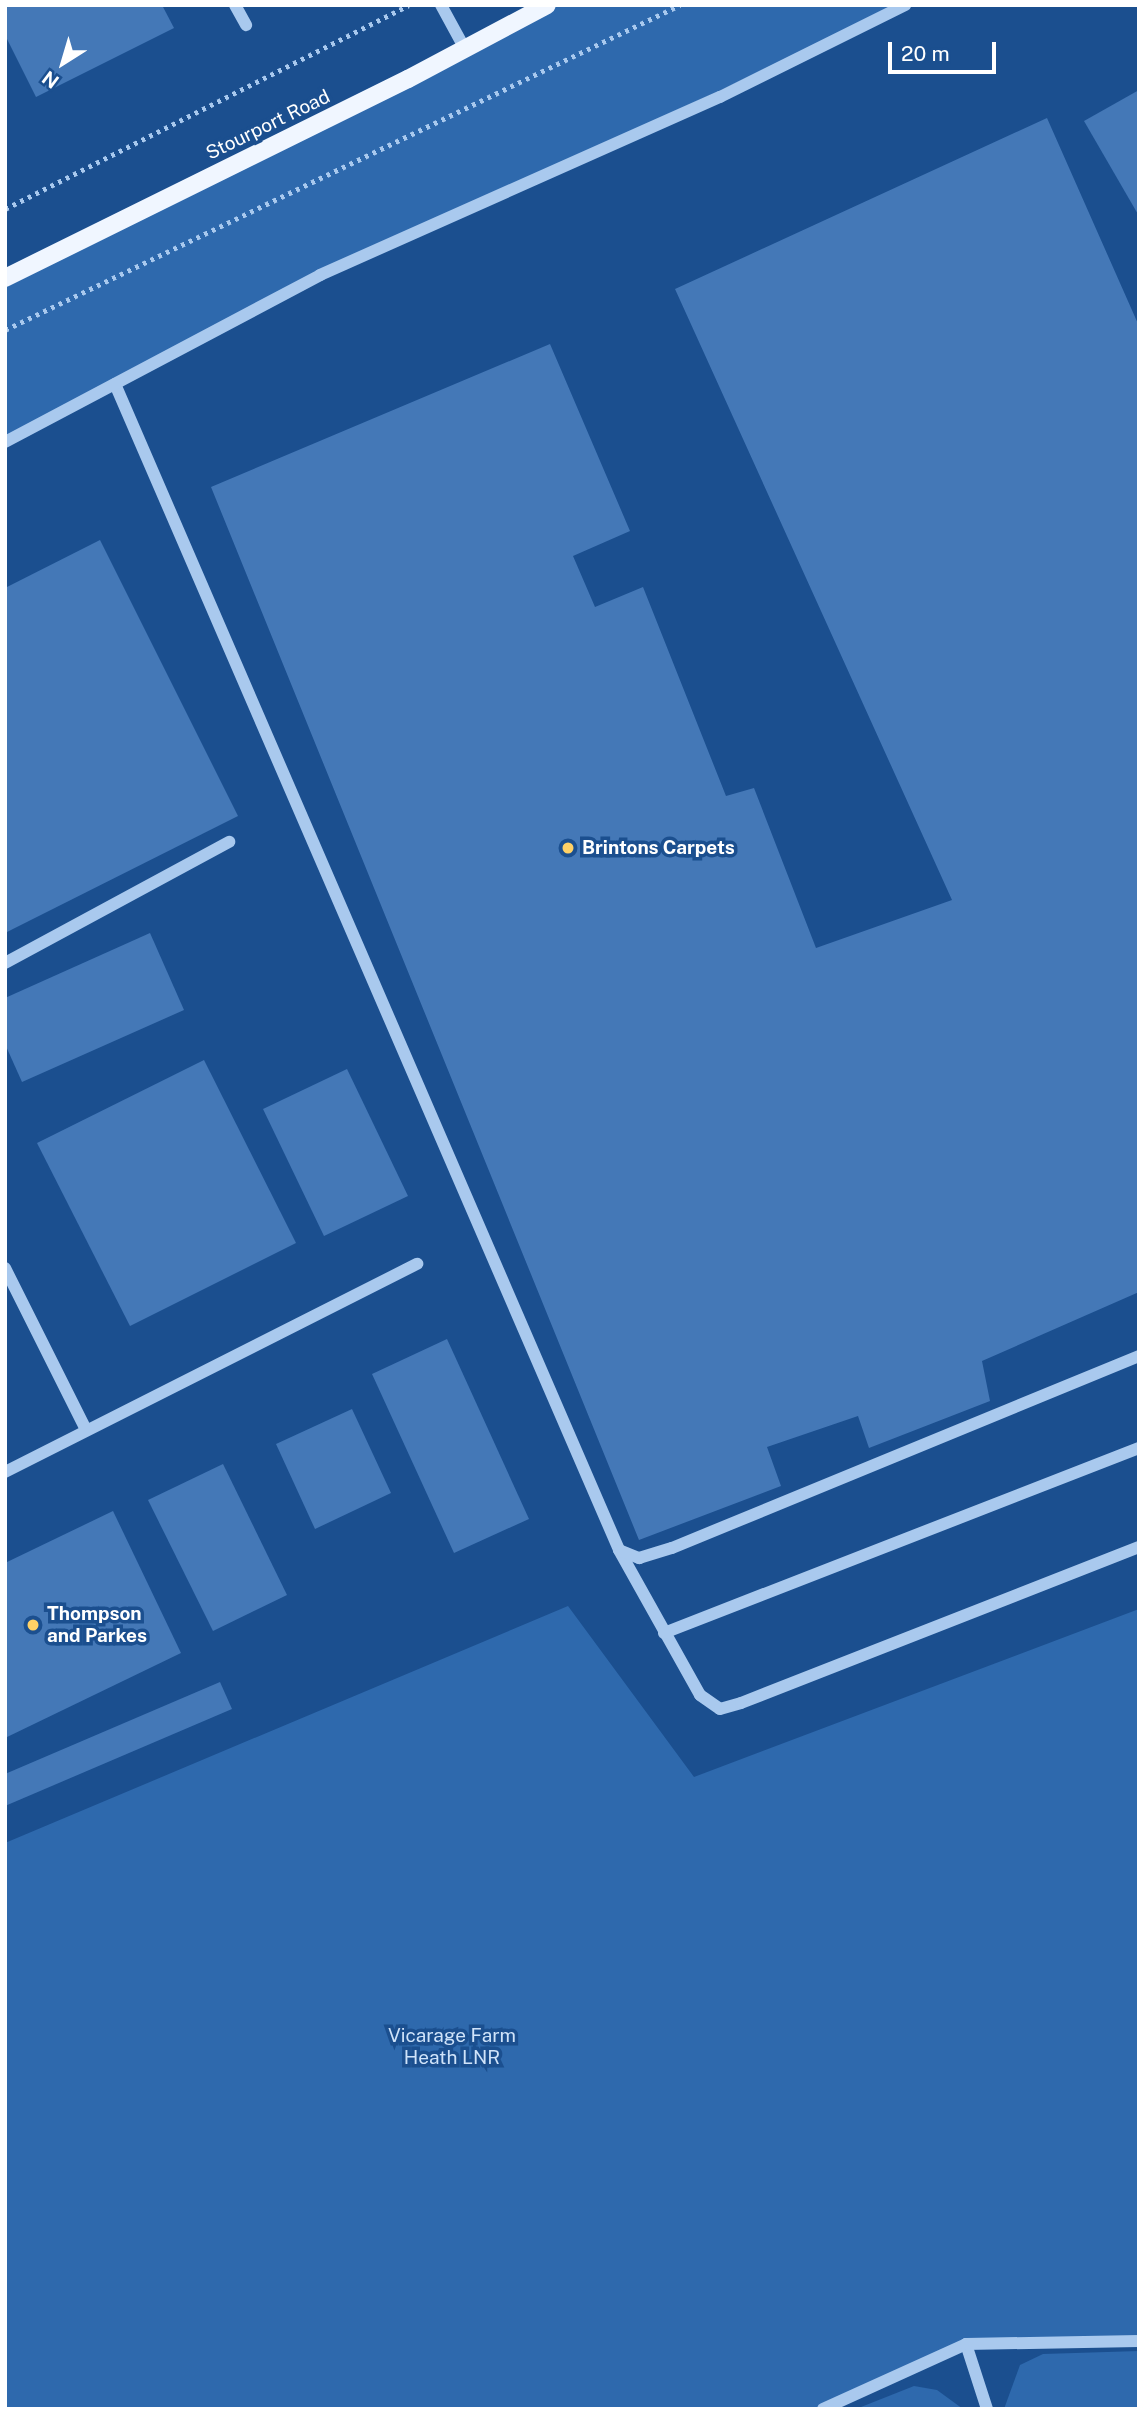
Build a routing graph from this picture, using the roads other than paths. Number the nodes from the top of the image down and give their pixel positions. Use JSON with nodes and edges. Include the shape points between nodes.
{"nodes":[{"id":1,"x":235,"y":5,"type":"edge"},
{"id":2,"x":442,"y":5,"type":"edge"},
{"id":3,"x":547,"y":5,"type":"edge"},
{"id":4,"x":905,"y":5,"type":"edge"},
{"id":5,"x":246,"y":25,"type":"dead end"},
{"id":6,"x":465,"y":49,"type":"junction"},
{"id":7,"x":5,"y":278,"type":"edge"},
{"id":8,"x":115,"y":384,"type":"junction"},
{"id":9,"x":5,"y":442,"type":"edge"},
{"id":10,"x":229,"y":842,"type":"dead end"},
{"id":11,"x":5,"y":963,"type":"edge"},
{"id":12,"x":418,"y":1264,"type":"dead end"},
{"id":13,"x":5,"y":1268,"type":"edge"},
{"id":14,"x":1139,"y":1356,"type":"edge"},
{"id":15,"x":85,"y":1428,"type":"junction"},
{"id":16,"x":1139,"y":1448,"type":"edge"},
{"id":17,"x":5,"y":1472,"type":"edge"},
{"id":18,"x":1139,"y":1547,"type":"edge"},
{"id":19,"x":619,"y":1550,"type":"junction"},
{"id":20,"x":664,"y":1633,"type":"junction"},
{"id":21,"x":1139,"y":2341,"type":"edge"},
{"id":22,"x":966,"y":2344,"type":"junction"},
{"id":23,"x":823,"y":2409,"type":"edge"},
{"id":24,"x":987,"y":2409,"type":"edge"}],
"edges":[{"from":1,"to":5,"type":"street"},
{"from":2,"to":6,"type":"street"},
{"from":3,"to":6,"type":"main road","name":"Stourport Road"},
{"from":4,"to":8,"type":"street","via":[[720,97],[320,275]]},
{"from":6,"to":7,"type":"main road","name":"Stourport Road"},
{"from":8,"to":9,"type":"street"},
{"from":8,"to":19,"type":"street"},
{"from":10,"to":11,"type":"street"},
{"from":12,"to":15,"type":"street"},
{"from":13,"to":15,"type":"street"},
{"from":14,"to":19,"type":"street","via":[[671,1549],[639,1558]]},
{"from":15,"to":17,"type":"street"},
{"from":16,"to":20,"type":"street"},
{"from":18,"to":20,"type":"street","via":[[720,1709],[700,1695]]},
{"from":19,"to":20,"type":"street"},
{"from":21,"to":22,"type":"street"},
{"from":22,"to":23,"type":"street"},
{"from":22,"to":24,"type":"street"}]}
